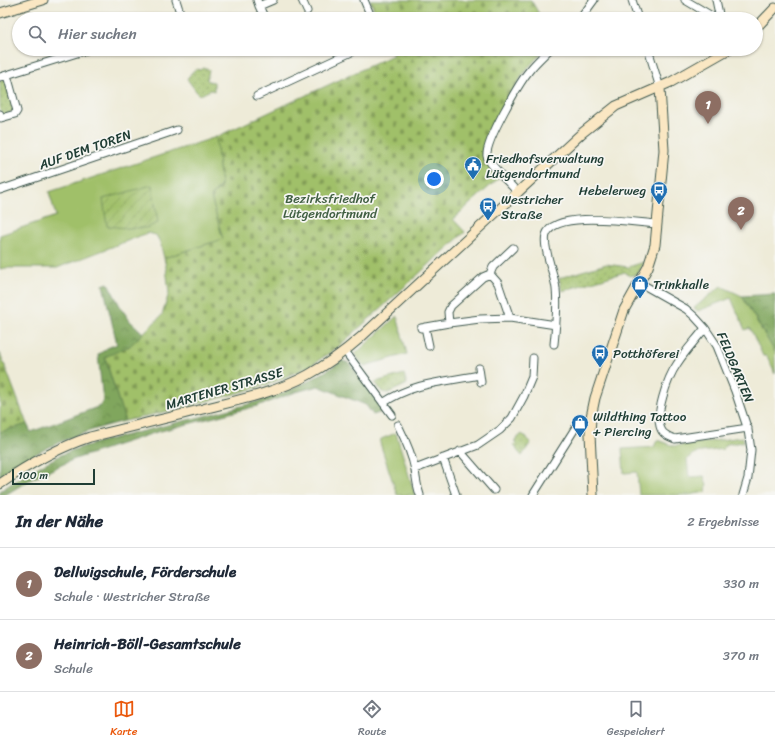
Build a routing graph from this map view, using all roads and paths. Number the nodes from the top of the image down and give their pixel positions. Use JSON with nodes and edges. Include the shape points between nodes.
{"nodes":[{"id":1,"x":41,"y":0,"type":"edge"},
{"id":2,"x":176,"y":0,"type":"edge"},
{"id":3,"x":273,"y":0,"type":"edge"},
{"id":4,"x":302,"y":0,"type":"edge"},
{"id":5,"x":364,"y":0,"type":"edge"},
{"id":6,"x":594,"y":0,"type":"edge"},
{"id":7,"x":632,"y":0,"type":"edge"},
{"id":8,"x":685,"y":0,"type":"edge"},
{"id":9,"x":716,"y":0,"type":"edge"},
{"id":10,"x":258,"y":3,"type":"edge"},
{"id":11,"x":775,"y":8,"type":"edge"},
{"id":12,"x":307,"y":11,"type":"dead end"},
{"id":13,"x":180,"y":12,"type":"edge"},
{"id":14,"x":369,"y":12,"type":"edge"},
{"id":15,"x":585,"y":12,"type":"edge"},
{"id":16,"x":636,"y":12,"type":"edge"},
{"id":17,"x":705,"y":12,"type":"edge"},
{"id":18,"x":719,"y":12,"type":"edge"},
{"id":19,"x":0,"y":13,"type":"edge"},
{"id":20,"x":763,"y":21,"type":"edge"},
{"id":21,"x":68,"y":56,"type":"edge"},
{"id":22,"x":343,"y":56,"type":"edge"},
{"id":23,"x":543,"y":56,"type":"edge"},
{"id":24,"x":650,"y":56,"type":"edge"},
{"id":25,"x":717,"y":56,"type":"edge"},
{"id":26,"x":4,"y":76,"type":"edge"},
{"id":27,"x":660,"y":88,"type":"junction"},
{"id":28,"x":257,"y":96,"type":"dead end"},
{"id":29,"x":0,"y":117,"type":"edge"},
{"id":30,"x":177,"y":130,"type":"dead end"},
{"id":31,"x":0,"y":190,"type":"edge"},
{"id":32,"x":518,"y":193,"type":"junction"},
{"id":33,"x":657,"y":224,"type":"junction"},
{"id":34,"x":513,"y":248,"type":"dead end"},
{"id":35,"x":490,"y":274,"type":"junction"},
{"id":36,"x":640,"y":283,"type":"junction"},
{"id":37,"x":510,"y":318,"type":"junction"},
{"id":38,"x":449,"y":323,"type":"junction"},
{"id":39,"x":556,"y":325,"type":"junction"},
{"id":40,"x":705,"y":328,"type":"junction"},
{"id":41,"x":554,"y":344,"type":"dead end"},
{"id":42,"x":429,"y":346,"type":"dead end"},
{"id":43,"x":345,"y":351,"type":"junction"},
{"id":44,"x":534,"y":358,"type":"dead end"},
{"id":45,"x":480,"y":375,"type":"dead end"},
{"id":46,"x":383,"y":403,"type":"junction"},
{"id":47,"x":392,"y":415,"type":"dead end"},
{"id":48,"x":581,"y":419,"type":"dead end"},
{"id":49,"x":398,"y":424,"type":"dead end"},
{"id":50,"x":748,"y":428,"type":"junction"},
{"id":51,"x":460,"y":451,"type":"junction"},
{"id":52,"x":443,"y":458,"type":"junction"},
{"id":53,"x":415,"y":469,"type":"junction"},
{"id":54,"x":0,"y":484,"type":"edge"},
{"id":55,"x":494,"y":490,"type":"dead end"},
{"id":56,"x":420,"y":495,"type":"edge"},
{"id":57,"x":456,"y":495,"type":"edge"},
{"id":58,"x":533,"y":495,"type":"edge"},
{"id":59,"x":593,"y":495,"type":"edge"},
{"id":60,"x":743,"y":495,"type":"edge"}],
"edges":[{"from":1,"to":19,"type":"street"},
{"from":2,"to":13,"type":"street"},
{"from":3,"to":10,"type":"street"},
{"from":4,"to":12,"type":"street"},
{"from":5,"to":14,"type":"street"},
{"from":6,"to":15,"type":"street"},
{"from":7,"to":16,"type":"street"},
{"from":8,"to":17,"type":"street"},
{"from":9,"to":18,"type":"street"},
{"from":11,"to":20,"type":"street"},
{"from":21,"to":26,"type":"street"},
{"from":22,"to":28,"type":"street"},
{"from":23,"to":32,"type":"street","via":[[528,72],[516,91],[491,138],[487,155],[490,162]]},
{"from":24,"to":27,"type":"street"},
{"from":25,"to":27,"type":"street","name":"MARTENER STRASSE"},
{"from":26,"to":29,"type":"street","via":[[18,111]]},
{"from":27,"to":32,"type":"street","name":"MARTENER STRASSE","via":[[625,101],[608,112]]},
{"from":27,"to":33,"type":"street","via":[[664,150]]},
{"from":30,"to":31,"type":"street","name":"AUF DEM TOREN"},
{"from":32,"to":43,"type":"street","name":"MARTENER STRASSE"},
{"from":33,"to":36,"type":"street","via":[[653,252]]},
{"from":33,"to":39,"type":"street","via":[[579,219],[561,223],[549,230],[546,246],[555,279]]},
{"from":34,"to":35,"type":"street","via":[[493,267]]},
{"from":35,"to":37,"type":"street","via":[[498,283]]},
{"from":35,"to":38,"type":"street","via":[[483,277],[451,306],[448,312]]},
{"from":36,"to":40,"type":"street","name":"FELDGARTEN","via":[[686,309],[696,316]]},
{"from":36,"to":59,"type":"street","via":[[624,310],[591,417]]},
{"from":37,"to":38,"type":"street"},
{"from":37,"to":39,"type":"street"},
{"from":38,"to":42,"type":"street","via":[[423,327]]},
{"from":39,"to":41,"type":"street"},
{"from":40,"to":50,"type":"street","name":"FELDGARTEN","via":[[717,346]]},
{"from":40,"to":50,"type":"street","via":[[676,365],[667,382],[660,414],[662,432],[675,439]]},
{"from":43,"to":46,"type":"street"},
{"from":43,"to":54,"type":"street","name":"MARTENER STRASSE","via":[[307,375],[272,390],[74,442],[37,460]]},
{"from":44,"to":51,"type":"street","via":[[532,377],[512,418],[478,445]]},
{"from":45,"to":46,"type":"street","via":[[424,384],[408,389]]},
{"from":46,"to":47,"type":"street"},
{"from":48,"to":58,"type":"street"},
{"from":49,"to":53,"type":"street"},
{"from":50,"to":60,"type":"street","name":"FELDGARTEN","via":[[751,450]]},
{"from":51,"to":52,"type":"street"},
{"from":51,"to":55,"type":"street"},
{"from":52,"to":53,"type":"street"},
{"from":52,"to":57,"type":"street"},
{"from":53,"to":56,"type":"street"}]}
